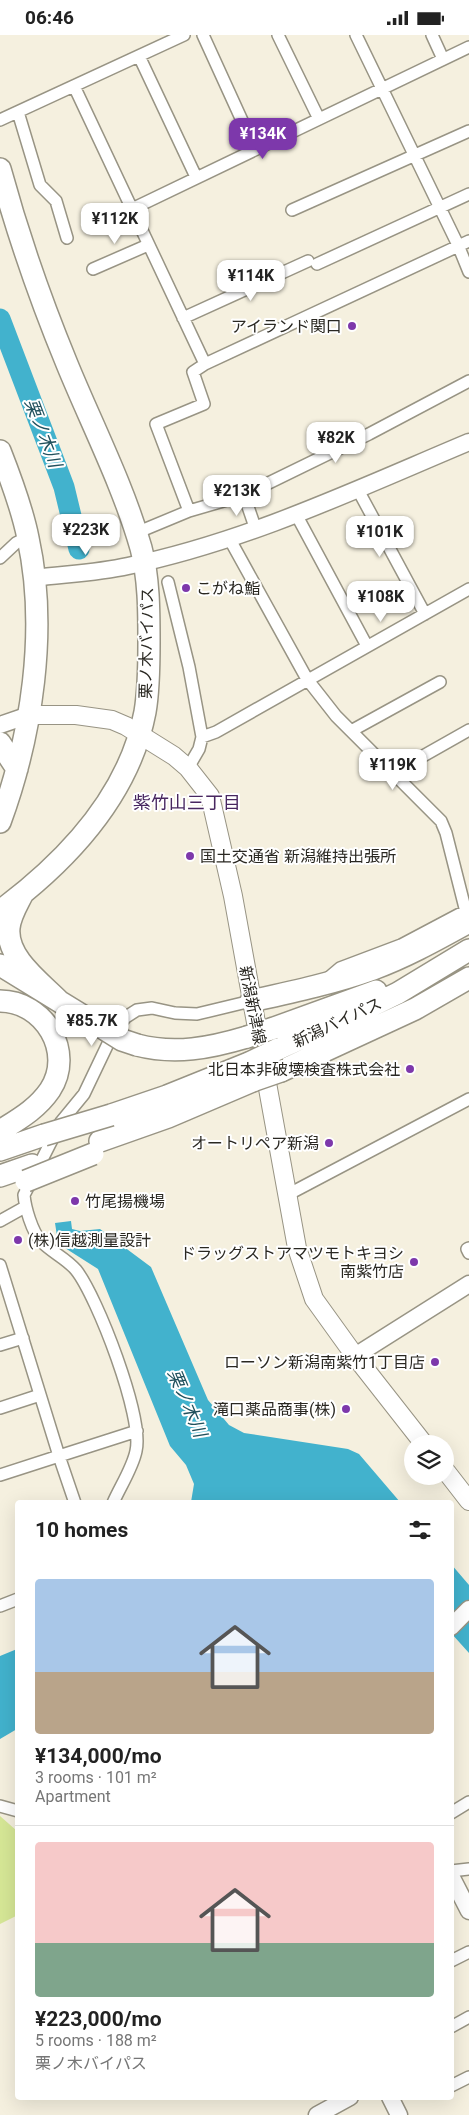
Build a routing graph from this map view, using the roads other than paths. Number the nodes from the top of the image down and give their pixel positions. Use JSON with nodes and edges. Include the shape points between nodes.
{"nodes":[{"id":1,"x":184,"y":35,"type":"edge"},
{"id":2,"x":203,"y":35,"type":"edge"},
{"id":3,"x":278,"y":35,"type":"edge"},
{"id":4,"x":356,"y":35,"type":"edge"},
{"id":5,"x":432,"y":35,"type":"edge"},
{"id":6,"x":469,"y":47,"type":"edge"},
{"id":7,"x":139,"y":56,"type":"junction"},
{"id":8,"x":443,"y":59,"type":"junction"},
{"id":9,"x":74,"y":86,"type":"junction"},
{"id":10,"x":383,"y":89,"type":"junction"},
{"id":11,"x":18,"y":112,"type":"junction"},
{"id":12,"x":319,"y":119,"type":"junction"},
{"id":13,"x":0,"y":120,"type":"edge"},
{"id":14,"x":469,"y":131,"type":"edge"},
{"id":15,"x":256,"y":149,"type":"junction"},
{"id":16,"x":414,"y":155,"type":"junction"},
{"id":17,"x":0,"y":169,"type":"edge"},
{"id":18,"x":196,"y":177,"type":"junction"},
{"id":19,"x":469,"y":193,"type":"edge"},
{"id":20,"x":439,"y":207,"type":"junction"},
{"id":21,"x":132,"y":209,"type":"junction"},
{"id":22,"x":292,"y":210,"type":"dead end"},
{"id":23,"x":67,"y":238,"type":"dead end"},
{"id":24,"x":464,"y":243,"type":"edge"},
{"id":25,"x":148,"y":245,"type":"junction"},
{"id":26,"x":93,"y":269,"type":"dead end"},
{"id":27,"x":469,"y":272,"type":"edge"},
{"id":28,"x":183,"y":318,"type":"junction"},
{"id":29,"x":204,"y":364,"type":"junction"},
{"id":30,"x":469,"y":381,"type":"edge"},
{"id":31,"x":469,"y":442,"type":"edge"},
{"id":32,"x":0,"y":451,"type":"edge"},
{"id":33,"x":358,"y":490,"type":"junction"},
{"id":34,"x":244,"y":495,"type":"junction"},
{"id":35,"x":189,"y":511,"type":"junction"},
{"id":36,"x":298,"y":516,"type":"junction"},
{"id":37,"x":256,"y":530,"type":"junction"},
{"id":38,"x":136,"y":533,"type":"junction"},
{"id":39,"x":28,"y":537,"type":"junction"},
{"id":40,"x":229,"y":539,"type":"junction"},
{"id":41,"x":0,"y":558,"type":"edge"},
{"id":42,"x":143,"y":563,"type":"junction"},
{"id":43,"x":34,"y":578,"type":"junction"},
{"id":44,"x":168,"y":582,"type":"dead end"},
{"id":45,"x":469,"y":589,"type":"edge"},
{"id":46,"x":425,"y":614,"type":"junction"},
{"id":47,"x":367,"y":646,"type":"junction"},
{"id":48,"x":307,"y":679,"type":"junction"},
{"id":49,"x":440,"y":683,"type":"dead end"},
{"id":50,"x":28,"y":715,"type":"junction"},
{"id":51,"x":0,"y":725,"type":"edge"},
{"id":52,"x":469,"y":730,"type":"edge"},
{"id":53,"x":352,"y":731,"type":"junction"},
{"id":54,"x":139,"y":735,"type":"junction"},
{"id":55,"x":202,"y":737,"type":"junction"},
{"id":56,"x":0,"y":743,"type":"edge"},
{"id":57,"x":188,"y":768,"type":"junction"},
{"id":58,"x":17,"y":769,"type":"junction"},
{"id":59,"x":393,"y":773,"type":"junction"},
{"id":60,"x":0,"y":822,"type":"edge"},
{"id":61,"x":22,"y":895,"type":"junction"},
{"id":62,"x":0,"y":911,"type":"edge"},
{"id":63,"x":468,"y":915,"type":"edge"},
{"id":64,"x":469,"y":950,"type":"edge"},
{"id":65,"x":0,"y":965,"type":"edge"},
{"id":66,"x":469,"y":978,"type":"edge"},
{"id":67,"x":58,"y":1000,"type":"junction"},
{"id":68,"x":0,"y":1001,"type":"edge"},
{"id":69,"x":251,"y":1001,"type":"junction"},
{"id":70,"x":276,"y":1039,"type":"junction"},
{"id":71,"x":252,"y":1072,"type":"junction"},
{"id":72,"x":469,"y":1099,"type":"edge"},
{"id":73,"x":0,"y":1131,"type":"edge"},
{"id":74,"x":0,"y":1150,"type":"edge"},
{"id":75,"x":29,"y":1173,"type":"junction"},
{"id":76,"x":0,"y":1176,"type":"edge"},
{"id":77,"x":0,"y":1191,"type":"edge"},
{"id":78,"x":289,"y":1194,"type":"junction"},
{"id":79,"x":25,"y":1207,"type":"junction"},
{"id":80,"x":0,"y":1221,"type":"edge"},
{"id":81,"x":469,"y":1248,"type":"edge"},
{"id":82,"x":469,"y":1253,"type":"edge"},
{"id":83,"x":0,"y":1265,"type":"edge"},
{"id":84,"x":469,"y":1284,"type":"edge"},
{"id":85,"x":22,"y":1338,"type":"junction"},
{"id":86,"x":0,"y":1345,"type":"edge"},
{"id":87,"x":355,"y":1356,"type":"junction"},
{"id":88,"x":40,"y":1395,"type":"junction"},
{"id":89,"x":0,"y":1408,"type":"edge"},
{"id":90,"x":137,"y":1431,"type":"junction"},
{"id":91,"x":417,"y":1435,"type":"edge"},
{"id":92,"x":59,"y":1456,"type":"junction"},
{"id":93,"x":0,"y":1475,"type":"edge"},
{"id":94,"x":454,"y":1482,"type":"edge"},
{"id":95,"x":74,"y":1500,"type":"edge"},
{"id":96,"x":114,"y":1500,"type":"edge"},
{"id":97,"x":469,"y":1501,"type":"edge"},
{"id":98,"x":15,"y":1600,"type":"edge"},
{"id":99,"x":0,"y":1606,"type":"edge"},
{"id":100,"x":469,"y":1609,"type":"edge"},
{"id":101,"x":454,"y":1624,"type":"edge"},
{"id":102,"x":469,"y":1803,"type":"edge"},
{"id":103,"x":0,"y":1806,"type":"edge"},
{"id":104,"x":15,"y":1810,"type":"edge"},
{"id":105,"x":454,"y":1811,"type":"edge"},
{"id":106,"x":469,"y":1869,"type":"edge"},
{"id":107,"x":454,"y":1871,"type":"edge"},
{"id":108,"x":456,"y":1896,"type":"edge"},
{"id":109,"x":469,"y":1911,"type":"edge"},
{"id":110,"x":469,"y":1952,"type":"edge"},
{"id":111,"x":454,"y":1960,"type":"edge"},
{"id":112,"x":469,"y":2017,"type":"edge"},
{"id":113,"x":454,"y":2025,"type":"edge"},
{"id":114,"x":469,"y":2077,"type":"edge"},
{"id":115,"x":454,"y":2084,"type":"edge"},
{"id":116,"x":345,"y":2100,"type":"edge"},
{"id":117,"x":392,"y":2100,"type":"edge"},
{"id":118,"x":318,"y":2115,"type":"edge"},
{"id":119,"x":399,"y":2115,"type":"edge"}],
"edges":[{"from":1,"to":7,"type":"street"},
{"from":2,"to":15,"type":"street"},
{"from":3,"to":12,"type":"street"},
{"from":4,"to":10,"type":"street"},
{"from":5,"to":8,"type":"street"},
{"from":6,"to":8,"type":"street"},
{"from":7,"to":9,"type":"street"},
{"from":7,"to":18,"type":"street"},
{"from":8,"to":10,"type":"street"},
{"from":9,"to":11,"type":"street"},
{"from":9,"to":21,"type":"street"},
{"from":10,"to":12,"type":"street"},
{"from":10,"to":16,"type":"street"},
{"from":11,"to":13,"type":"street"},
{"from":11,"to":23,"type":"street","via":[[40,185],[56,201]]},
{"from":12,"to":15,"type":"street"},
{"from":14,"to":16,"type":"street"},
{"from":15,"to":18,"type":"street"},
{"from":16,"to":20,"type":"street"},
{"from":16,"to":22,"type":"street"},
{"from":17,"to":38,"type":"highway","name":"栗ノ木バイパス","via":[[39,291]]},
{"from":18,"to":21,"type":"street"},
{"from":19,"to":20,"type":"street"},
{"from":20,"to":24,"type":"street"},
{"from":20,"to":28,"type":"street"},
{"from":21,"to":25,"type":"street"},
{"from":24,"to":27,"type":"street"},
{"from":24,"to":29,"type":"street"},
{"from":25,"to":26,"type":"street"},
{"from":25,"to":28,"type":"street"},
{"from":28,"to":29,"type":"street"},
{"from":29,"to":35,"type":"street","via":[[193,371],[204,404],[156,424]]},
{"from":30,"to":34,"type":"street"},
{"from":31,"to":33,"type":"street"},
{"from":32,"to":39,"type":"highway"},
{"from":33,"to":36,"type":"street"},
{"from":33,"to":46,"type":"street"},
{"from":34,"to":35,"type":"street"},
{"from":34,"to":37,"type":"street"},
{"from":35,"to":38,"type":"street"},
{"from":36,"to":37,"type":"street"},
{"from":36,"to":47,"type":"street"},
{"from":37,"to":40,"type":"street"},
{"from":38,"to":42,"type":"highway","name":"栗ノ木バイパス"},
{"from":39,"to":41,"type":"street"},
{"from":39,"to":43,"type":"highway"},
{"from":40,"to":42,"type":"street"},
{"from":40,"to":48,"type":"street"},
{"from":42,"to":43,"type":"street"},
{"from":42,"to":54,"type":"highway","name":"栗ノ木バイパス","via":[[149,613],[149,669]]},
{"from":43,"to":50,"type":"highway","via":[[38,625]]},
{"from":44,"to":55,"type":"street"},
{"from":45,"to":46,"type":"street"},
{"from":46,"to":47,"type":"street"},
{"from":47,"to":48,"type":"street"},
{"from":48,"to":53,"type":"street"},
{"from":48,"to":55,"type":"street"},
{"from":49,"to":53,"type":"street"},
{"from":50,"to":51,"type":"street"},
{"from":50,"to":54,"type":"main road","name":"新潟新津線","via":[[76,715],[112,720]]},
{"from":50,"to":58,"type":"highway"},
{"from":52,"to":59,"type":"street"},
{"from":53,"to":59,"type":"street"},
{"from":54,"to":57,"type":"main road","name":"新潟新津線"},
{"from":54,"to":61,"type":"highway","name":"栗ノ木バイパス","via":[[123,775],[96,818],[71,850]]},
{"from":55,"to":57,"type":"street"},
{"from":56,"to":58,"type":"highway"},
{"from":57,"to":69,"type":"main road","name":"新潟新津線","via":[[210,796],[233,895]]},
{"from":58,"to":60,"type":"highway"},
{"from":59,"to":63,"type":"street","via":[[441,821]]},
{"from":61,"to":62,"type":"highway","name":"栗ノ木バイパス"},
{"from":61,"to":67,"type":"highway","via":[[9,926],[12,947],[28,970]]},
{"from":63,"to":69,"type":"highway","via":[[424,947],[373,969]]},
{"from":64,"to":70,"type":"highway","via":[[438,968]]},
{"from":65,"to":67,"type":"highway"},
{"from":66,"to":71,"type":"highway","name":"新潟バイパス","bridge":true,"via":[[415,1009],[281,1071]]},
{"from":67,"to":70,"type":"highway","bridge":true,"via":[[122,1040],[155,1050],[176,1051],[220,1045],[247,1037]]},
{"from":68,"to":73,"type":"highway","via":[[33,1011],[45,1022],[55,1036],[59,1064],[56,1078],[34,1110]]},
{"from":69,"to":78,"type":"main road","name":"新潟新津線"},
{"from":69,"to":79,"type":"street","via":[[197,1014],[152,1008],[137,1010],[126,1017],[115,1029],[84,1095],[61,1122],[24,1195]]},
{"from":70,"to":71,"type":"highway","name":"新潟バイパス","bridge":true},
{"from":71,"to":74,"type":"highway","name":"新潟バイパス","bridge":true},
{"from":71,"to":75,"type":"highway","name":"新潟バイパス","bridge":true,"via":[[168,1117]]},
{"from":72,"to":78,"type":"street"},
{"from":75,"to":76,"type":"highway"},
{"from":75,"to":77,"type":"highway"},
{"from":78,"to":87,"type":"main road","name":"新潟新津線","via":[[298,1248],[314,1299]]},
{"from":79,"to":80,"type":"street"},
{"from":79,"to":90,"type":"street","via":[[40,1240],[74,1268],[87,1284],[125,1380]]},
{"from":81,"to":82,"type":"street"},
{"from":83,"to":85,"type":"street"},
{"from":84,"to":87,"type":"street"},
{"from":85,"to":86,"type":"street"},
{"from":85,"to":88,"type":"street"},
{"from":87,"to":91,"type":"main road","name":"新潟新津線"},
{"from":88,"to":89,"type":"street"},
{"from":88,"to":92,"type":"street"},
{"from":90,"to":92,"type":"street"},
{"from":90,"to":96,"type":"street","via":[[136,1451]]},
{"from":92,"to":93,"type":"street"},
{"from":92,"to":95,"type":"street"},
{"from":94,"to":97,"type":"main road"},
{"from":98,"to":99,"type":"street"},
{"from":100,"to":101,"type":"street"},
{"from":102,"to":105,"type":"street"},
{"from":103,"to":104,"type":"street"},
{"from":106,"to":107,"type":"street"},
{"from":108,"to":109,"type":"street"},
{"from":110,"to":111,"type":"street"},
{"from":112,"to":113,"type":"street"},
{"from":114,"to":115,"type":"street"},
{"from":116,"to":118,"type":"street"},
{"from":117,"to":119,"type":"street"}]}
